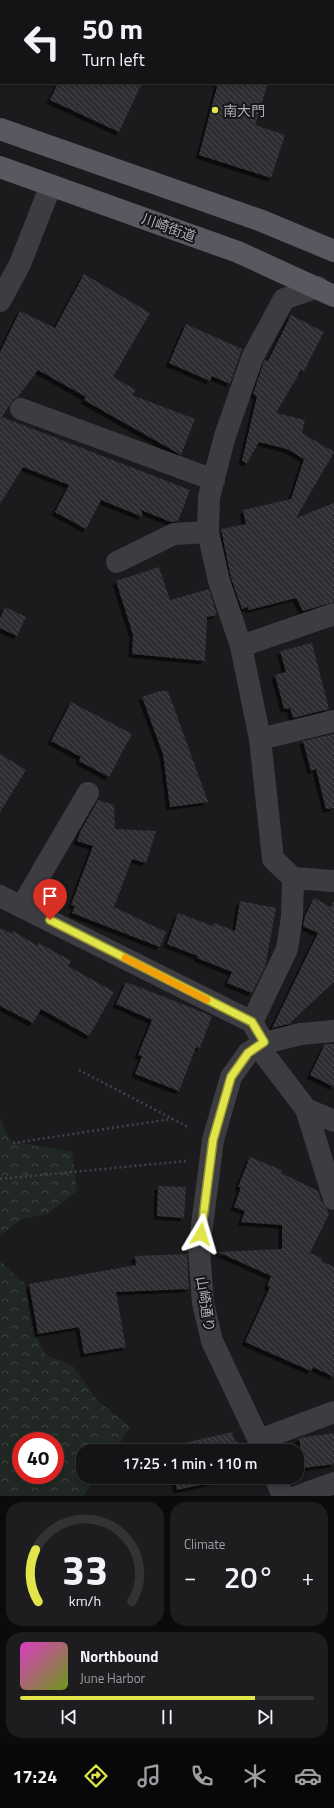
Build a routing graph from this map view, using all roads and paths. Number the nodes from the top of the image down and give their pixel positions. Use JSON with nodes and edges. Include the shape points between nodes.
{"nodes":[{"id":1,"x":0,"y":129,"type":"edge"},
{"id":2,"x":0,"y":167,"type":"edge"},
{"id":3,"x":51,"y":185,"type":"junction"},
{"id":4,"x":334,"y":251,"type":"edge"},
{"id":5,"x":326,"y":292,"type":"edge"},
{"id":6,"x":0,"y":302,"type":"edge"},
{"id":7,"x":21,"y":409,"type":"dead end"},
{"id":8,"x":214,"y":480,"type":"junction"},
{"id":9,"x":208,"y":532,"type":"junction"},
{"id":10,"x":117,"y":562,"type":"dead end"},
{"id":11,"x":334,"y":614,"type":"edge"},
{"id":12,"x":241,"y":646,"type":"junction"},
{"id":13,"x":334,"y":721,"type":"edge"},
{"id":14,"x":260,"y":739,"type":"junction"},
{"id":15,"x":88,"y":793,"type":"dead end"},
{"id":16,"x":293,"y":878,"type":"junction"},
{"id":17,"x":334,"y":881,"type":"edge"},
{"id":18,"x":0,"y":896,"type":"edge"},
{"id":19,"x":22,"y":906,"type":"junction"},
{"id":20,"x":252,"y":1022,"type":"junction"},
{"id":21,"x":334,"y":1031,"type":"edge"},
{"id":22,"x":261,"y":1044,"type":"junction"},
{"id":23,"x":79,"y":1070,"type":"dead end"},
{"id":24,"x":306,"y":1109,"type":"junction"},
{"id":25,"x":172,"y":1119,"type":"junction"},
{"id":26,"x":334,"y":1121,"type":"edge"},
{"id":27,"x":13,"y":1143,"type":"dead end"},
{"id":28,"x":212,"y":1150,"type":"junction"},
{"id":29,"x":0,"y":1179,"type":"edge"},
{"id":30,"x":334,"y":1199,"type":"edge"},
{"id":31,"x":334,"y":1412,"type":"edge"},
{"id":32,"x":261,"y":1444,"type":"edge"},
{"id":33,"x":263,"y":1444,"type":"edge"},
{"id":34,"x":334,"y":1483,"type":"edge"},
{"id":35,"x":278,"y":1484,"type":"edge"},
{"id":36,"x":283,"y":1496,"type":"edge"},
{"id":37,"x":298,"y":1496,"type":"edge"}],
"edges":[{"from":1,"to":4,"type":"main road","via":[[262,221]]},
{"from":2,"to":3,"type":"main road","name":"川崎街道"},
{"from":3,"to":5,"type":"main road","name":"川崎街道","via":[[238,252]]},
{"from":3,"to":6,"type":"street","via":[[20,264]]},
{"from":5,"to":8,"type":"street","via":[[284,299],[253,356],[225,436]]},
{"from":7,"to":8,"type":"street"},
{"from":8,"to":9,"type":"street","via":[[209,497]]},
{"from":9,"to":10,"type":"street","via":[[174,534]]},
{"from":9,"to":12,"type":"street","via":[[219,581]]},
{"from":11,"to":12,"type":"street"},
{"from":12,"to":14,"type":"street"},
{"from":13,"to":14,"type":"street"},
{"from":14,"to":16,"type":"street","via":[[273,859]]},
{"from":15,"to":19,"type":"street"},
{"from":16,"to":17,"type":"street"},
{"from":16,"to":20,"type":"street","via":[[292,917],[287,949]]},
{"from":18,"to":19,"type":"street"},
{"from":19,"to":20,"type":"street"},
{"from":20,"to":22,"type":"street"},
{"from":21,"to":22,"type":"street","via":[[302,1034]]},
{"from":22,"to":24,"type":"street"},
{"from":22,"to":28,"type":"street","name":"山崎通り","via":[[248,1053],[231,1077]]},
{"from":23,"to":25,"type":"path"},
{"from":24,"to":26,"type":"street"},
{"from":24,"to":30,"type":"street"},
{"from":25,"to":27,"type":"path"},
{"from":25,"to":28,"type":"path"},
{"from":28,"to":29,"type":"path"},
{"from":28,"to":32,"type":"street","name":"山崎通り","via":[[199,1249],[203,1303],[212,1340]]},
{"from":31,"to":33,"type":"street"},
{"from":34,"to":37,"type":"street"},
{"from":35,"to":36,"type":"street"}]}
